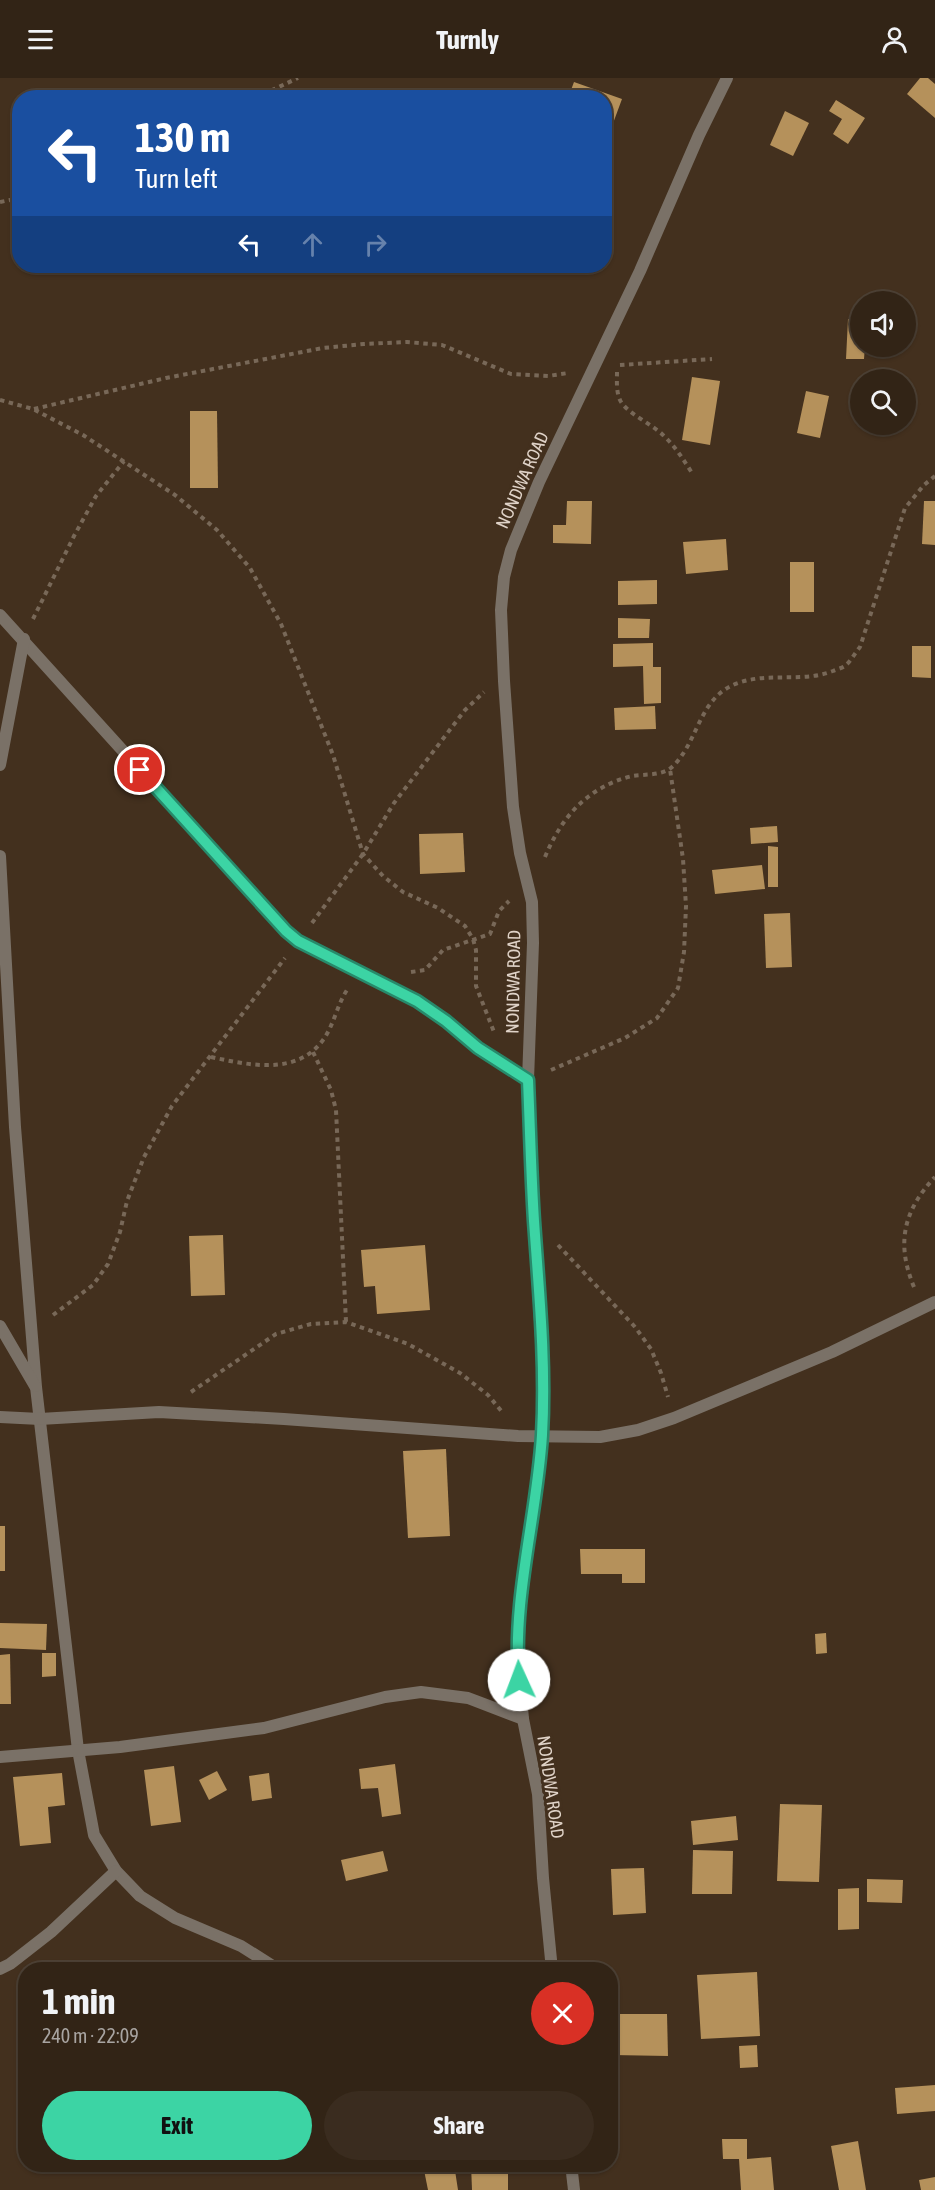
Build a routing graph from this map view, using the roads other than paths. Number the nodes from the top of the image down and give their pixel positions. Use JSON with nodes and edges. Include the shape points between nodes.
{"nodes":[{"id":1,"x":727,"y":78,"type":"edge"},
{"id":2,"x":0,"y":615,"type":"edge"},
{"id":3,"x":24,"y":639,"type":"junction"},
{"id":4,"x":0,"y":765,"type":"edge"},
{"id":5,"x":0,"y":856,"type":"edge"},
{"id":6,"x":528,"y":1080,"type":"junction"},
{"id":7,"x":935,"y":1302,"type":"edge"},
{"id":8,"x":0,"y":1326,"type":"edge"},
{"id":9,"x":36,"y":1387,"type":"junction"},
{"id":10,"x":0,"y":1417,"type":"edge"},
{"id":11,"x":40,"y":1419,"type":"junction"},
{"id":12,"x":542,"y":1438,"type":"junction"},
{"id":13,"x":523,"y":1719,"type":"junction"},
{"id":14,"x":78,"y":1750,"type":"junction"},
{"id":15,"x":0,"y":1758,"type":"edge"},
{"id":16,"x":116,"y":1871,"type":"junction"},
{"id":17,"x":266,"y":1962,"type":"edge"},
{"id":18,"x":551,"y":1962,"type":"edge"},
{"id":19,"x":0,"y":1968,"type":"edge"},
{"id":20,"x":573,"y":2172,"type":"edge"},
{"id":21,"x":574,"y":2190,"type":"edge"}],
"edges":[{"from":1,"to":6,"type":"street","name":"NONDWA ROAD","via":[[539,482],[504,577],[501,610],[513,807],[532,902]]},
{"from":2,"to":3,"type":"street"},
{"from":3,"to":4,"type":"street"},
{"from":3,"to":6,"type":"street","via":[[286,931],[298,941],[417,1001]]},
{"from":5,"to":9,"type":"street","via":[[15,1127]]},
{"from":6,"to":12,"type":"street","name":"NONDWA ROAD","via":[[542,1328]]},
{"from":7,"to":12,"type":"street","via":[[832,1352],[674,1418],[600,1437]]},
{"from":8,"to":9,"type":"street"},
{"from":9,"to":11,"type":"street"},
{"from":10,"to":11,"type":"street"},
{"from":11,"to":12,"type":"street","via":[[159,1412]]},
{"from":11,"to":14,"type":"street"},
{"from":12,"to":13,"type":"street","name":"NONDWA ROAD","via":[[520,1610],[518,1660]]},
{"from":13,"to":14,"type":"street","via":[[468,1698],[421,1692],[385,1697],[264,1728]]},
{"from":13,"to":18,"type":"street","name":"NONDWA ROAD","via":[[537,1794]]},
{"from":14,"to":15,"type":"street"},
{"from":14,"to":16,"type":"street","via":[[94,1835]]},
{"from":16,"to":17,"type":"street","via":[[140,1896],[175,1918],[241,1946]]},
{"from":16,"to":19,"type":"street","via":[[51,1932]]},
{"from":20,"to":21,"type":"street"}]}
